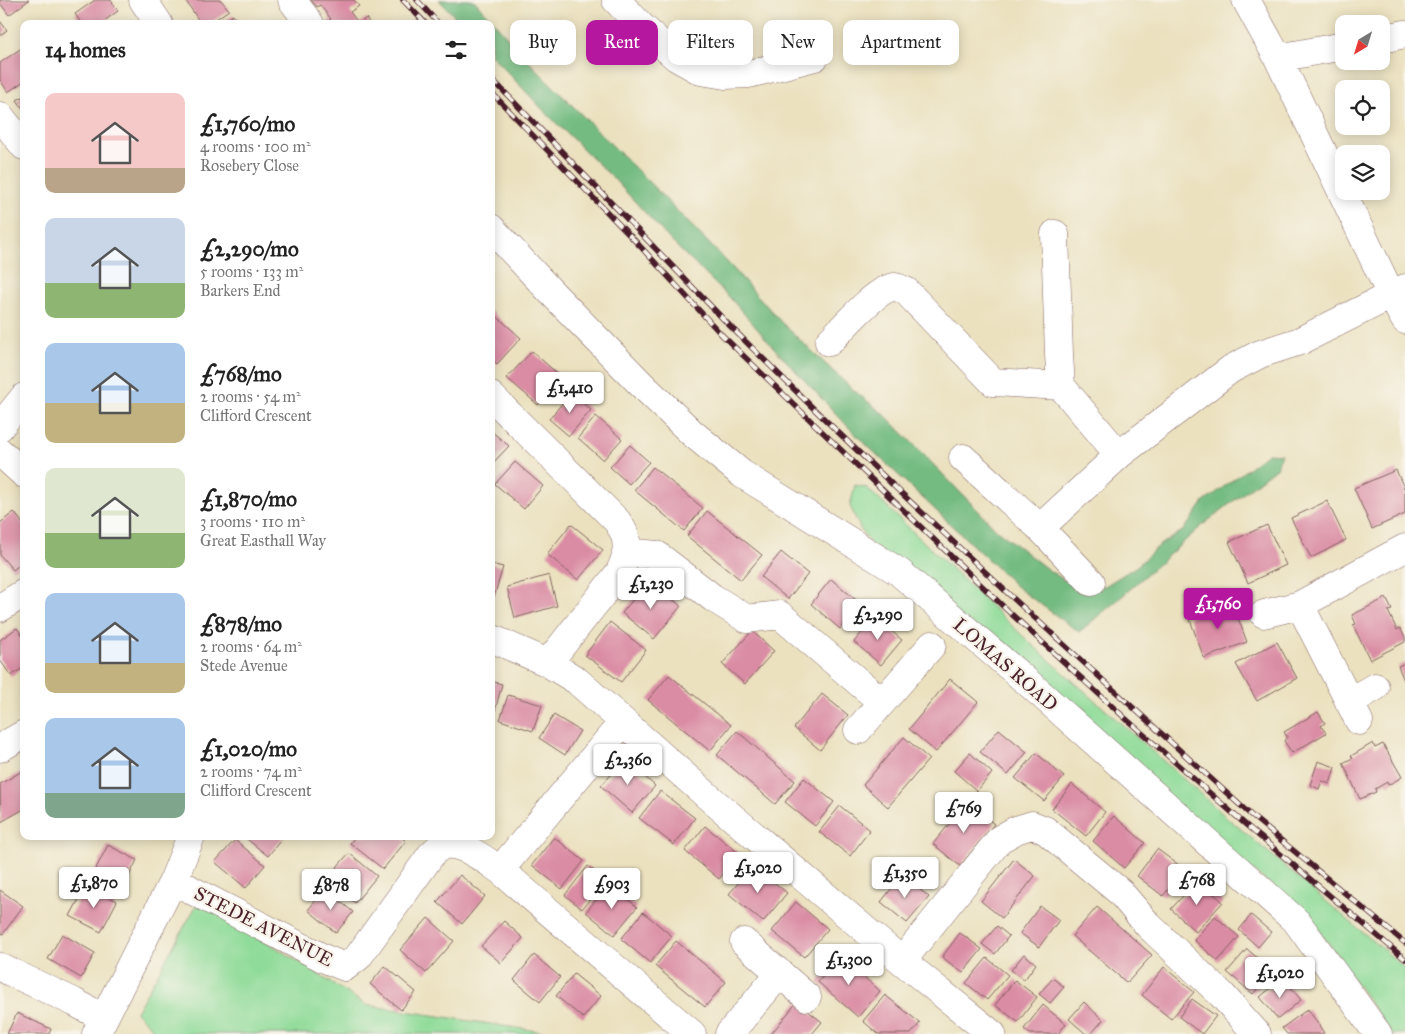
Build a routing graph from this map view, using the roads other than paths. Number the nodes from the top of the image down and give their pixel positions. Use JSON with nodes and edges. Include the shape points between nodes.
{"nodes":[{"id":1,"x":143,"y":0,"type":"edge"},
{"id":2,"x":292,"y":0,"type":"edge"},
{"id":3,"x":616,"y":0,"type":"edge"},
{"id":4,"x":1246,"y":0,"type":"edge"},
{"id":5,"x":157,"y":20,"type":"edge"},
{"id":6,"x":307,"y":20,"type":"edge"},
{"id":7,"x":1405,"y":34,"type":"edge"},
{"id":8,"x":1390,"y":37,"type":"edge"},
{"id":9,"x":1335,"y":48,"type":"edge"},
{"id":10,"x":1278,"y":58,"type":"junction"},
{"id":11,"x":783,"y":65,"type":"edge"},
{"id":12,"x":0,"y":116,"type":"edge"},
{"id":13,"x":20,"y":141,"type":"edge"},
{"id":14,"x":495,"y":232,"type":"edge"},
{"id":15,"x":1055,"y":234,"type":"dead end"},
{"id":16,"x":1398,"y":291,"type":"edge"},
{"id":17,"x":1405,"y":320,"type":"edge"},
{"id":18,"x":829,"y":342,"type":"dead end"},
{"id":19,"x":1061,"y":386,"type":"junction"},
{"id":20,"x":495,"y":400,"type":"edge"},
{"id":21,"x":20,"y":402,"type":"edge"},
{"id":22,"x":0,"y":427,"type":"edge"},
{"id":23,"x":0,"y":452,"type":"edge"},
{"id":24,"x":1119,"y":455,"type":"junction"},
{"id":25,"x":963,"y":458,"type":"dead end"},
{"id":26,"x":20,"y":470,"type":"edge"},
{"id":27,"x":1040,"y":528,"type":"junction"},
{"id":28,"x":1405,"y":548,"type":"edge"},
{"id":29,"x":626,"y":552,"type":"junction"},
{"id":30,"x":1091,"y":582,"type":"dead end"},
{"id":31,"x":20,"y":596,"type":"edge"},
{"id":32,"x":1300,"y":605,"type":"junction"},
{"id":33,"x":0,"y":608,"type":"edge"},
{"id":34,"x":1264,"y":614,"type":"dead end"},
{"id":35,"x":495,"y":640,"type":"edge"},
{"id":36,"x":932,"y":645,"type":"dead end"},
{"id":37,"x":548,"y":663,"type":"junction"},
{"id":38,"x":1375,"y":687,"type":"dead end"},
{"id":39,"x":882,"y":702,"type":"junction"},
{"id":40,"x":623,"y":722,"type":"junction"},
{"id":41,"x":858,"y":730,"type":"dead end"},
{"id":42,"x":20,"y":736,"type":"edge"},
{"id":43,"x":0,"y":748,"type":"edge"},
{"id":44,"x":189,"y":840,"type":"edge"},
{"id":45,"x":500,"y":870,"type":"junction"},
{"id":46,"x":174,"y":879,"type":"junction"},
{"id":47,"x":744,"y":942,"type":"dead end"},
{"id":48,"x":902,"y":961,"type":"junction"},
{"id":49,"x":0,"y":968,"type":"edge"},
{"id":50,"x":780,"y":973,"type":"junction"},
{"id":51,"x":808,"y":997,"type":"dead end"},
{"id":52,"x":100,"y":1026,"type":"edge"},
{"id":53,"x":692,"y":1034,"type":"edge"},
{"id":54,"x":729,"y":1034,"type":"edge"},
{"id":55,"x":992,"y":1034,"type":"edge"},
{"id":56,"x":1257,"y":1034,"type":"edge"},
{"id":57,"x":1378,"y":1034,"type":"edge"}],
"edges":[{"from":1,"to":5,"type":"street"},
{"from":2,"to":6,"type":"street"},
{"from":3,"to":11,"type":"street","via":[[676,57],[701,70],[725,75],[748,74]]},
{"from":4,"to":10,"type":"street"},
{"from":7,"to":8,"type":"street"},
{"from":9,"to":10,"type":"street"},
{"from":10,"to":16,"type":"street"},
{"from":12,"to":13,"type":"street"},
{"from":14,"to":57,"type":"street","name":"LOMAS ROAD","via":[[552,294],[692,433],[742,474],[899,572],[1297,922]]},
{"from":15,"to":19,"type":"street"},
{"from":16,"to":17,"type":"street"},
{"from":16,"to":24,"type":"street","via":[[1300,341],[1260,354],[1231,370]]},
{"from":18,"to":19,"type":"street","via":[[876,296],[896,287],[906,291],[993,382]]},
{"from":19,"to":24,"type":"street"},
{"from":20,"to":29,"type":"street","via":[[617,521],[625,536]]},
{"from":21,"to":22,"type":"street"},
{"from":23,"to":26,"type":"street"},
{"from":24,"to":27,"type":"street"},
{"from":25,"to":27,"type":"street"},
{"from":27,"to":30,"type":"street"},
{"from":28,"to":32,"type":"street"},
{"from":29,"to":37,"type":"street","via":[[624,565],[618,574]]},
{"from":29,"to":39,"type":"street","via":[[657,555],[713,598],[747,619],[780,615]]},
{"from":31,"to":33,"type":"street"},
{"from":32,"to":34,"type":"street"},
{"from":32,"to":38,"type":"street","via":[[1354,711]]},
{"from":35,"to":37,"type":"street"},
{"from":36,"to":39,"type":"street"},
{"from":37,"to":40,"type":"street","via":[[576,680]]},
{"from":39,"to":41,"type":"street"},
{"from":40,"to":45,"type":"street"},
{"from":40,"to":48,"type":"street"},
{"from":42,"to":43,"type":"street"},
{"from":44,"to":46,"type":"street"},
{"from":45,"to":46,"type":"street","name":"STEDE AVENUE","via":[[454,845],[439,847],[358,957],[345,967]]},
{"from":45,"to":53,"type":"street","name":"STEDE AVENUE"},
{"from":46,"to":52,"type":"street"},
{"from":47,"to":50,"type":"street"},
{"from":48,"to":55,"type":"street"},
{"from":48,"to":56,"type":"street","via":[[1000,840],[1032,825],[1045,830],[1120,892],[1148,925],[1222,995]]},
{"from":49,"to":52,"type":"street","via":[[74,1002]]},
{"from":50,"to":51,"type":"street"},
{"from":50,"to":54,"type":"street"}]}
